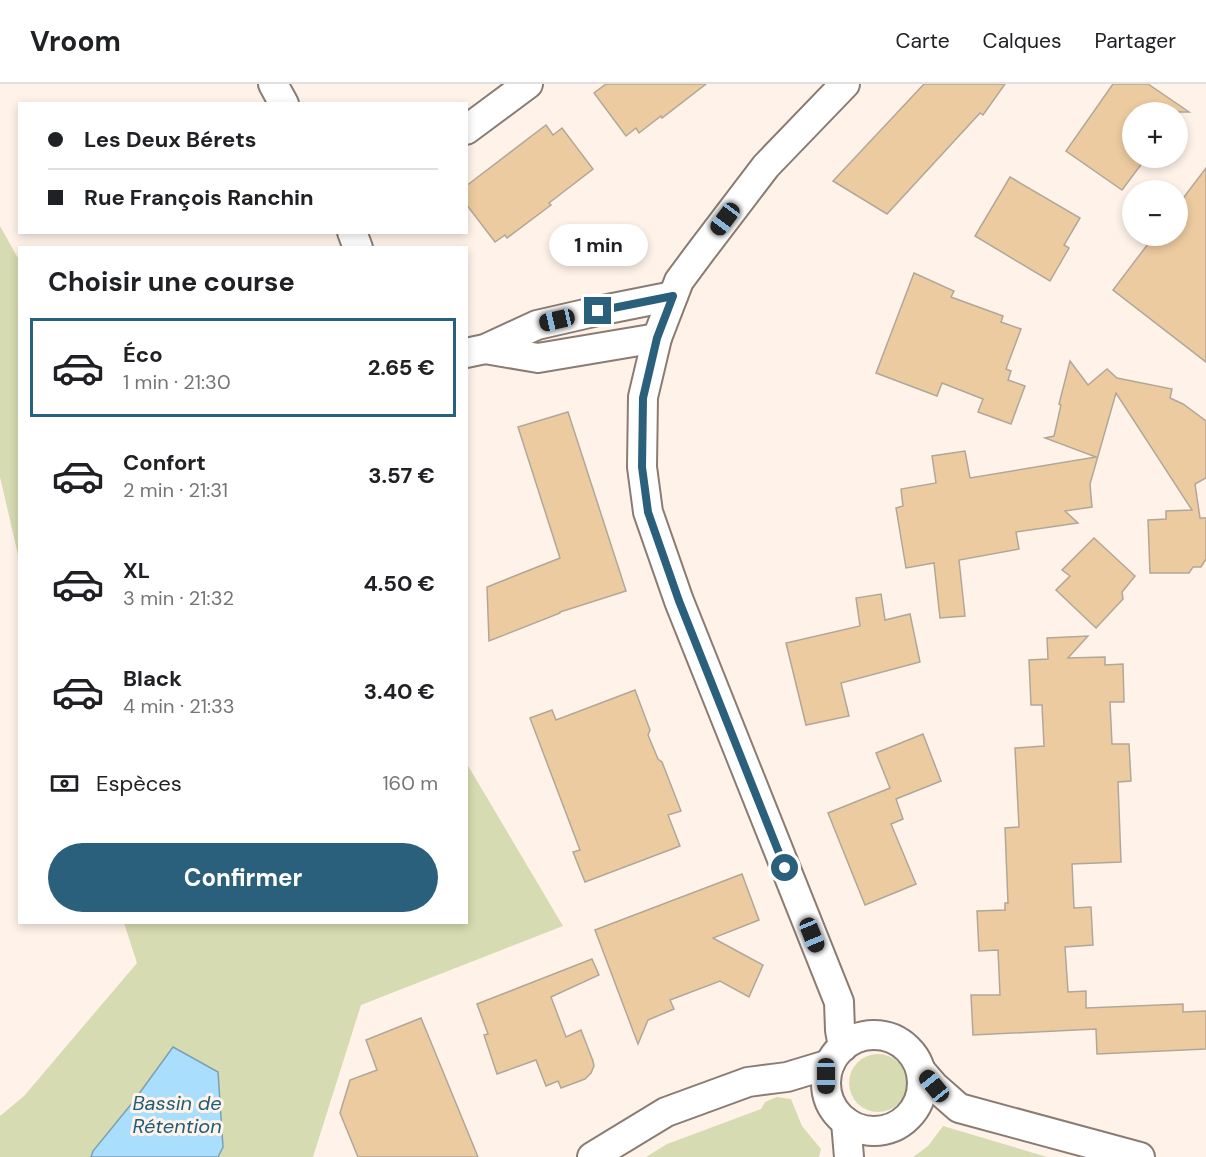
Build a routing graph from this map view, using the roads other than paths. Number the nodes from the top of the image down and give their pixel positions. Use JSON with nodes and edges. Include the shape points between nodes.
{"nodes":[{"id":1,"x":273,"y":84,"type":"edge"},
{"id":2,"x":528,"y":84,"type":"edge"},
{"id":3,"x":845,"y":84,"type":"edge"},
{"id":4,"x":283,"y":102,"type":"edge"},
{"id":5,"x":468,"y":129,"type":"edge"},
{"id":6,"x":673,"y":296,"type":"junction"},
{"id":7,"x":657,"y":338,"type":"junction"},
{"id":8,"x":476,"y":351,"type":"edge"},
{"id":9,"x":839,"y":1002,"type":"junction"},
{"id":10,"x":882,"y":1036,"type":"junction"},
{"id":11,"x":836,"y":1055,"type":"junction"},
{"id":12,"x":921,"y":1071,"type":"junction"},
{"id":13,"x":787,"y":1077,"type":"junction"},
{"id":14,"x":959,"y":1108,"type":"junction"},
{"id":15,"x":841,"y":1117,"type":"junction"},
{"id":16,"x":896,"y":1124,"type":"junction"},
{"id":17,"x":592,"y":1157,"type":"edge"},
{"id":18,"x":849,"y":1157,"type":"edge"},
{"id":19,"x":867,"y":1157,"type":"edge"},
{"id":20,"x":1140,"y":1157,"type":"edge"}],
"edges":[{"from":1,"to":4,"type":"street"},
{"from":2,"to":5,"type":"street"},
{"from":3,"to":6,"type":"street","via":[[766,166],[679,281]]},
{"from":6,"to":7,"type":"street"},
{"from":6,"to":8,"type":"street","via":[[537,325]]},
{"from":7,"to":8,"type":"street","via":[[538,358]]},
{"from":7,"to":9,"type":"street","via":[[643,398],[642,467],[648,512],[679,601]]},
{"from":9,"to":10,"type":"street"},
{"from":9,"to":11,"type":"street"},
{"from":10,"to":11,"type":"street","via":[[854,1040]]},
{"from":10,"to":12,"type":"street","via":[[907,1047]]},
{"from":11,"to":13,"type":"street"},
{"from":11,"to":15,"type":"street","via":[[826,1076],[826,1089],[829,1101]]},
{"from":12,"to":14,"type":"street"},
{"from":12,"to":16,"type":"street","via":[[921,1097],[915,1109]]},
{"from":13,"to":15,"type":"street"},
{"from":13,"to":17,"type":"street","via":[[748,1082],[666,1112]]},
{"from":14,"to":16,"type":"street"},
{"from":14,"to":20,"type":"street"},
{"from":15,"to":16,"type":"street","via":[[858,1129],[872,1132]]},
{"from":15,"to":18,"type":"street"},
{"from":16,"to":19,"type":"street"}]}
